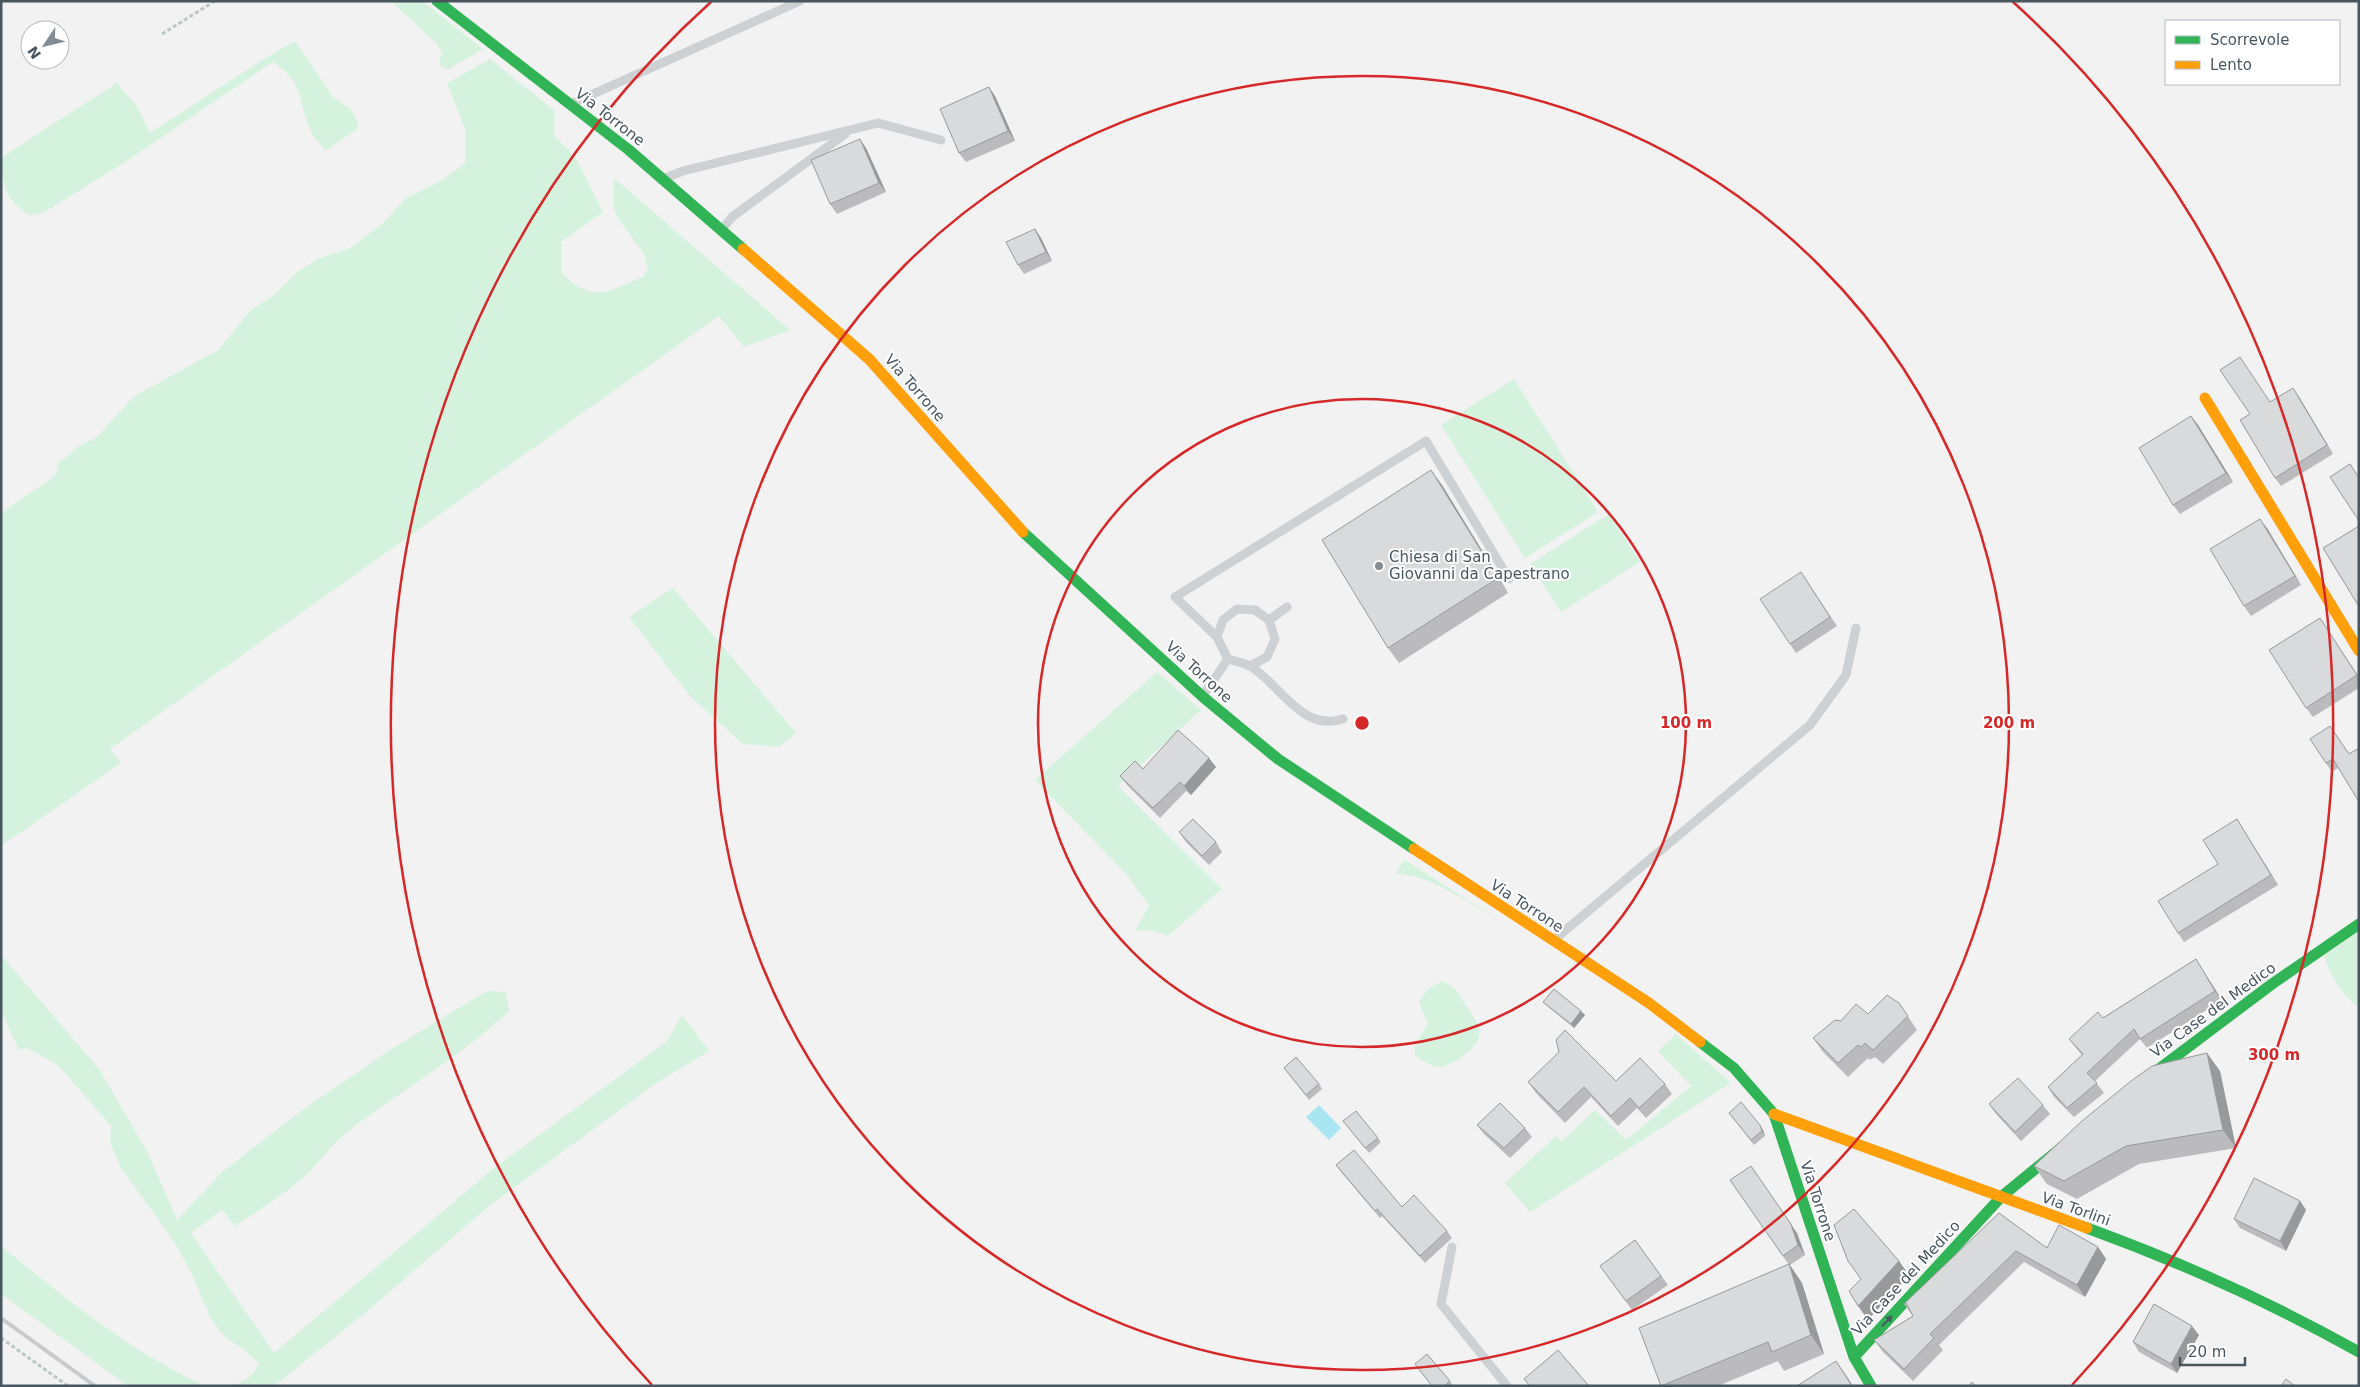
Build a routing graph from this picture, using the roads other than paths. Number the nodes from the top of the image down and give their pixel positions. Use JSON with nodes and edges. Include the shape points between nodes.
{"nodes":[{"id":1,"x":437,"y":1,"type":"edge"},
{"id":2,"x":800,"y":1,"type":"edge"},
{"id":3,"x":570,"y":104,"type":"junction"},
{"id":4,"x":849,"y":131,"type":"junction"},
{"id":5,"x":941,"y":140,"type":"dead end"},
{"id":6,"x":663,"y":179,"type":"junction"},
{"id":7,"x":722,"y":230,"type":"junction"},
{"id":8,"x":2205,"y":398,"type":"dead end"},
{"id":9,"x":1509,"y":579,"type":"dead end"},
{"id":10,"x":1287,"y":608,"type":"dead end"},
{"id":11,"x":1269,"y":620,"type":"junction"},
{"id":12,"x":1856,"y":628,"type":"dead end"},
{"id":13,"x":1217,"y":637,"type":"junction"},
{"id":14,"x":2359,"y":651,"type":"edge"},
{"id":15,"x":1228,"y":659,"type":"junction"},
{"id":16,"x":1250,"y":666,"type":"junction"},
{"id":17,"x":1203,"y":697,"type":"junction"},
{"id":18,"x":1343,"y":719,"type":"dead end"},
{"id":19,"x":2359,"y":924,"type":"edge"},
{"id":20,"x":1553,"y":941,"type":"junction"},
{"id":21,"x":2126,"y":1093,"type":"edge"},
{"id":22,"x":1774,"y":1114,"type":"junction"},
{"id":23,"x":2068,"y":1142,"type":"edge"},
{"id":24,"x":2001,"y":1197,"type":"junction"},
{"id":25,"x":1452,"y":1247,"type":"dead end"},
{"id":26,"x":2359,"y":1352,"type":"edge"},
{"id":27,"x":1854,"y":1357,"type":"junction"},
{"id":28,"x":1507,"y":1386,"type":"edge"},
{"id":29,"x":1871,"y":1386,"type":"edge"}],
"edges":[{"from":1,"to":3,"type":"main road","name":"Via Torrone"},
{"from":2,"to":3,"type":"lane"},
{"from":3,"to":6,"type":"main road","name":"Via Torrone"},
{"from":4,"to":5,"type":"lane","via":[[878,123]]},
{"from":4,"to":6,"type":"lane","via":[[683,171]]},
{"from":4,"to":7,"type":"lane","via":[[732,217]]},
{"from":6,"to":7,"type":"main road","name":"Via Torrone"},
{"from":7,"to":17,"type":"main road","name":"Via Torrone","via":[[869,359],[1023,534]]},
{"from":8,"to":14,"type":"main road"},
{"from":9,"to":13,"type":"lane","via":[[1426,441],[1175,597]]},
{"from":10,"to":11,"type":"lane"},
{"from":11,"to":13,"type":"lane","via":[[1255,610],[1237,610],[1223,620]]},
{"from":11,"to":16,"type":"lane","via":[[1275,639],[1267,657]]},
{"from":12,"to":20,"type":"lane","via":[[1846,675],[1810,725]]},
{"from":13,"to":15,"type":"lane"},
{"from":15,"to":16,"type":"lane"},
{"from":15,"to":17,"type":"lane"},
{"from":16,"to":18,"type":"lane","via":[[1311,720],[1332,722]]},
{"from":17,"to":20,"type":"main road","name":"Via Torrone","via":[[1278,759]]},
{"from":19,"to":21,"type":"main road","name":"Via Case del Medico","via":[[2272,984]]},
{"from":20,"to":22,"type":"main road","name":"Via Torrone","via":[[1649,1003],[1734,1068]]},
{"from":22,"to":24,"type":"main road","name":"Via Torlini"},
{"from":22,"to":27,"type":"main road","name":"Via Torrone"},
{"from":23,"to":24,"type":"main road","name":"Via Case del Medico"},
{"from":24,"to":26,"type":"main road","name":"Via Torlini","via":[[2141,1248],[2302,1320]]},
{"from":27,"to":24,"type":"main road","name":"Via Case del Medico","one_way":true},
{"from":25,"to":28,"type":"lane","via":[[1441,1304]]},
{"from":27,"to":29,"type":"main road","name":"Via Torrone"}]}
